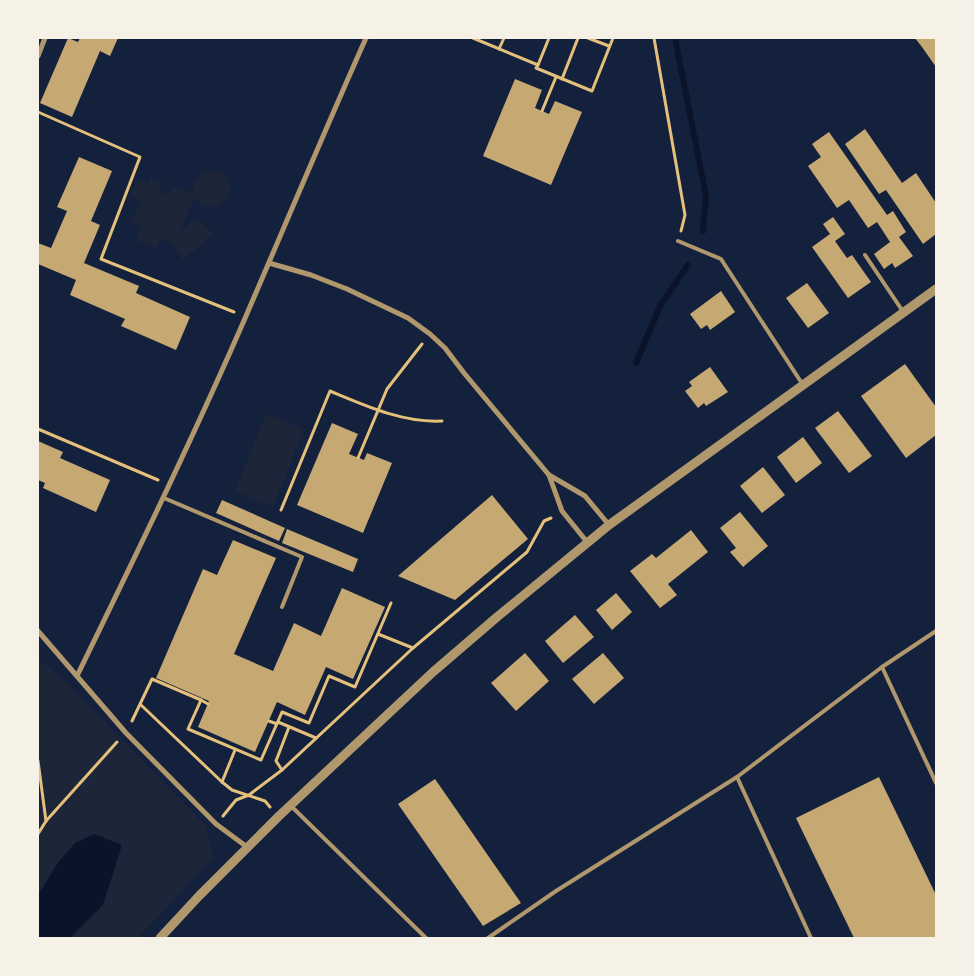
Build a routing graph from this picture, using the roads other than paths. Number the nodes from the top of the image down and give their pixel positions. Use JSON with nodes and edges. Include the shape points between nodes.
{"nodes":[{"id":1,"x":45,"y":38,"type":"edge"},
{"id":2,"x":366,"y":38,"type":"edge"},
{"id":3,"x":38,"y":56,"type":"edge"},
{"id":4,"x":678,"y":241,"type":"road end"},
{"id":5,"x":865,"y":255,"type":"dead end"},
{"id":6,"x":269,"y":263,"type":"junction"},
{"id":7,"x":936,"y":289,"type":"edge"},
{"id":8,"x":904,"y":313,"type":"junction"},
{"id":9,"x":803,"y":385,"type":"junction"},
{"id":10,"x":549,"y":475,"type":"junction"},
{"id":11,"x":164,"y":498,"type":"junction"},
{"id":12,"x":609,"y":525,"type":"junction"},
{"id":13,"x":587,"y":542,"type":"junction"},
{"id":14,"x":282,"y":607,"type":"dead end"},
{"id":15,"x":936,"y":630,"type":"edge"},
{"id":16,"x":38,"y":631,"type":"edge"},
{"id":17,"x":882,"y":667,"type":"junction"},
{"id":18,"x":77,"y":676,"type":"junction"},
{"id":19,"x":737,"y":778,"type":"junction"},
{"id":20,"x":936,"y":783,"type":"edge"},
{"id":21,"x":290,"y":805,"type":"junction"},
{"id":22,"x":247,"y":847,"type":"junction"},
{"id":23,"x":160,"y":938,"type":"edge"},
{"id":24,"x":426,"y":938,"type":"edge"},
{"id":25,"x":488,"y":938,"type":"edge"},
{"id":26,"x":811,"y":938,"type":"edge"}],
"edges":[{"from":1,"to":3,"type":"street"},
{"from":2,"to":6,"type":"street"},
{"from":4,"to":9,"type":"lane","via":[[721,258]]},
{"from":5,"to":8,"type":"lane"},
{"from":6,"to":10,"type":"street","via":[[348,288],[408,318],[430,334]]},
{"from":6,"to":11,"type":"street"},
{"from":7,"to":8,"type":"street"},
{"from":8,"to":9,"type":"street"},
{"from":9,"to":12,"type":"street"},
{"from":10,"to":12,"type":"street","via":[[586,496]]},
{"from":10,"to":13,"type":"street","via":[[562,511]]},
{"from":11,"to":14,"type":"lane","via":[[302,557]]},
{"from":11,"to":18,"type":"street"},
{"from":12,"to":13,"type":"street"},
{"from":13,"to":21,"type":"street","via":[[433,672]]},
{"from":15,"to":17,"type":"lane"},
{"from":16,"to":18,"type":"street"},
{"from":17,"to":19,"type":"lane"},
{"from":17,"to":20,"type":"lane"},
{"from":18,"to":22,"type":"street","via":[[126,733],[216,824]]},
{"from":19,"to":25,"type":"lane","via":[[556,891]]},
{"from":19,"to":26,"type":"lane"},
{"from":21,"to":22,"type":"street"},
{"from":21,"to":24,"type":"lane"},
{"from":22,"to":23,"type":"street"}]}
